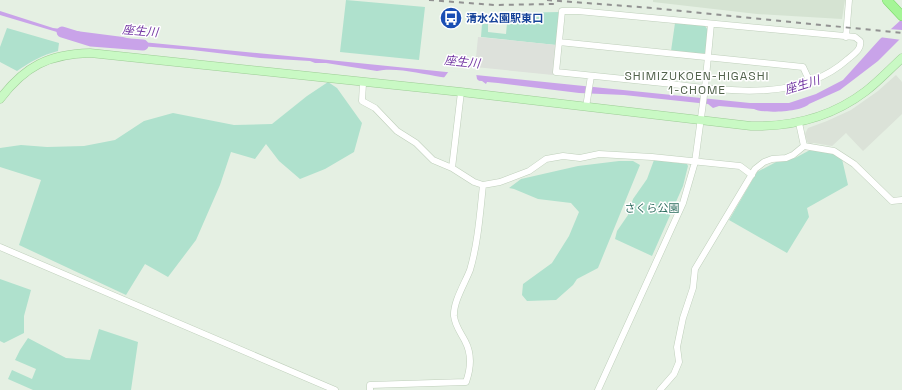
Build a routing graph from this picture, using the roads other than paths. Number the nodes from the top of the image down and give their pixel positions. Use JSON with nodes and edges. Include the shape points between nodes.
{"nodes":[{"id":1,"x":849,"y":0,"type":"edge"},
{"id":2,"x":887,"y":0,"type":"edge"},
{"id":3,"x":902,"y":16,"type":"edge"},
{"id":4,"x":711,"y":24,"type":"junction"},
{"id":5,"x":846,"y":37,"type":"junction"},
{"id":6,"x":559,"y":42,"type":"junction"},
{"id":7,"x":708,"y":57,"type":"junction"},
{"id":8,"x":902,"y":58,"type":"edge"},
{"id":9,"x":591,"y":78,"type":"junction"},
{"id":10,"x":810,"y":82,"type":"junction"},
{"id":11,"x":364,"y":83,"type":"junction"},
{"id":12,"x":705,"y":90,"type":"junction"},
{"id":13,"x":461,"y":92,"type":"junction"},
{"id":14,"x":0,"y":99,"type":"edge"},
{"id":15,"x":586,"y":107,"type":"junction"},
{"id":16,"x":702,"y":116,"type":"junction"},
{"id":17,"x":799,"y":123,"type":"junction"},
{"id":18,"x":804,"y":146,"type":"junction"},
{"id":19,"x":695,"y":162,"type":"junction"},
{"id":20,"x":452,"y":168,"type":"junction"},
{"id":21,"x":752,"y":175,"type":"junction"},
{"id":22,"x":483,"y":185,"type":"junction"},
{"id":23,"x":902,"y":200,"type":"edge"},
{"id":24,"x":0,"y":247,"type":"edge"},
{"id":25,"x":335,"y":390,"type":"edge"},
{"id":26,"x":370,"y":390,"type":"edge"},
{"id":27,"x":598,"y":390,"type":"edge"},
{"id":28,"x":660,"y":390,"type":"edge"}],
"edges":[{"from":1,"to":5,"type":"street"},
{"from":2,"to":3,"type":"main road"},
{"from":4,"to":5,"type":"street"},
{"from":4,"to":6,"type":"street","via":[[562,11]]},
{"from":4,"to":7,"type":"street"},
{"from":5,"to":10,"type":"street","via":[[855,37],[860,41],[860,48],[845,62]]},
{"from":6,"to":7,"type":"street"},
{"from":6,"to":9,"type":"street","via":[[556,72]]},
{"from":7,"to":10,"type":"street","via":[[803,67]]},
{"from":7,"to":12,"type":"street"},
{"from":8,"to":17,"type":"street","via":[[854,99],[839,108]]},
{"from":9,"to":12,"type":"street"},
{"from":9,"to":15,"type":"street"},
{"from":10,"to":12,"type":"street","via":[[765,90]]},
{"from":11,"to":13,"type":"street"},
{"from":11,"to":14,"type":"street","via":[[116,56],[73,54],[44,61],[32,67],[10,85]]},
{"from":11,"to":20,"type":"street","via":[[362,101],[376,108],[398,131],[433,160]]},
{"from":12,"to":16,"type":"street"},
{"from":13,"to":15,"type":"street"},
{"from":13,"to":20,"type":"street"},
{"from":15,"to":16,"type":"street"},
{"from":16,"to":17,"type":"street","via":[[751,126]]},
{"from":16,"to":19,"type":"street"},
{"from":17,"to":18,"type":"street"},
{"from":18,"to":21,"type":"street","via":[[786,158],[764,162]]},
{"from":18,"to":23,"type":"street","via":[[834,151],[854,164],[892,201]]},
{"from":19,"to":21,"type":"street","via":[[740,166]]},
{"from":19,"to":22,"type":"street","via":[[599,154],[580,158],[563,156],[546,159],[529,171],[500,182]]},
{"from":19,"to":27,"type":"street","via":[[683,202]]},
{"from":20,"to":22,"type":"street"},
{"from":21,"to":28,"type":"street","via":[[695,269],[693,288],[677,347],[679,362],[674,374]]},
{"from":22,"to":26,"type":"street","via":[[470,270],[457,300],[454,315],[458,330],[471,354],[470,371],[466,382],[370,385]]},
{"from":24,"to":25,"type":"street"}]}
